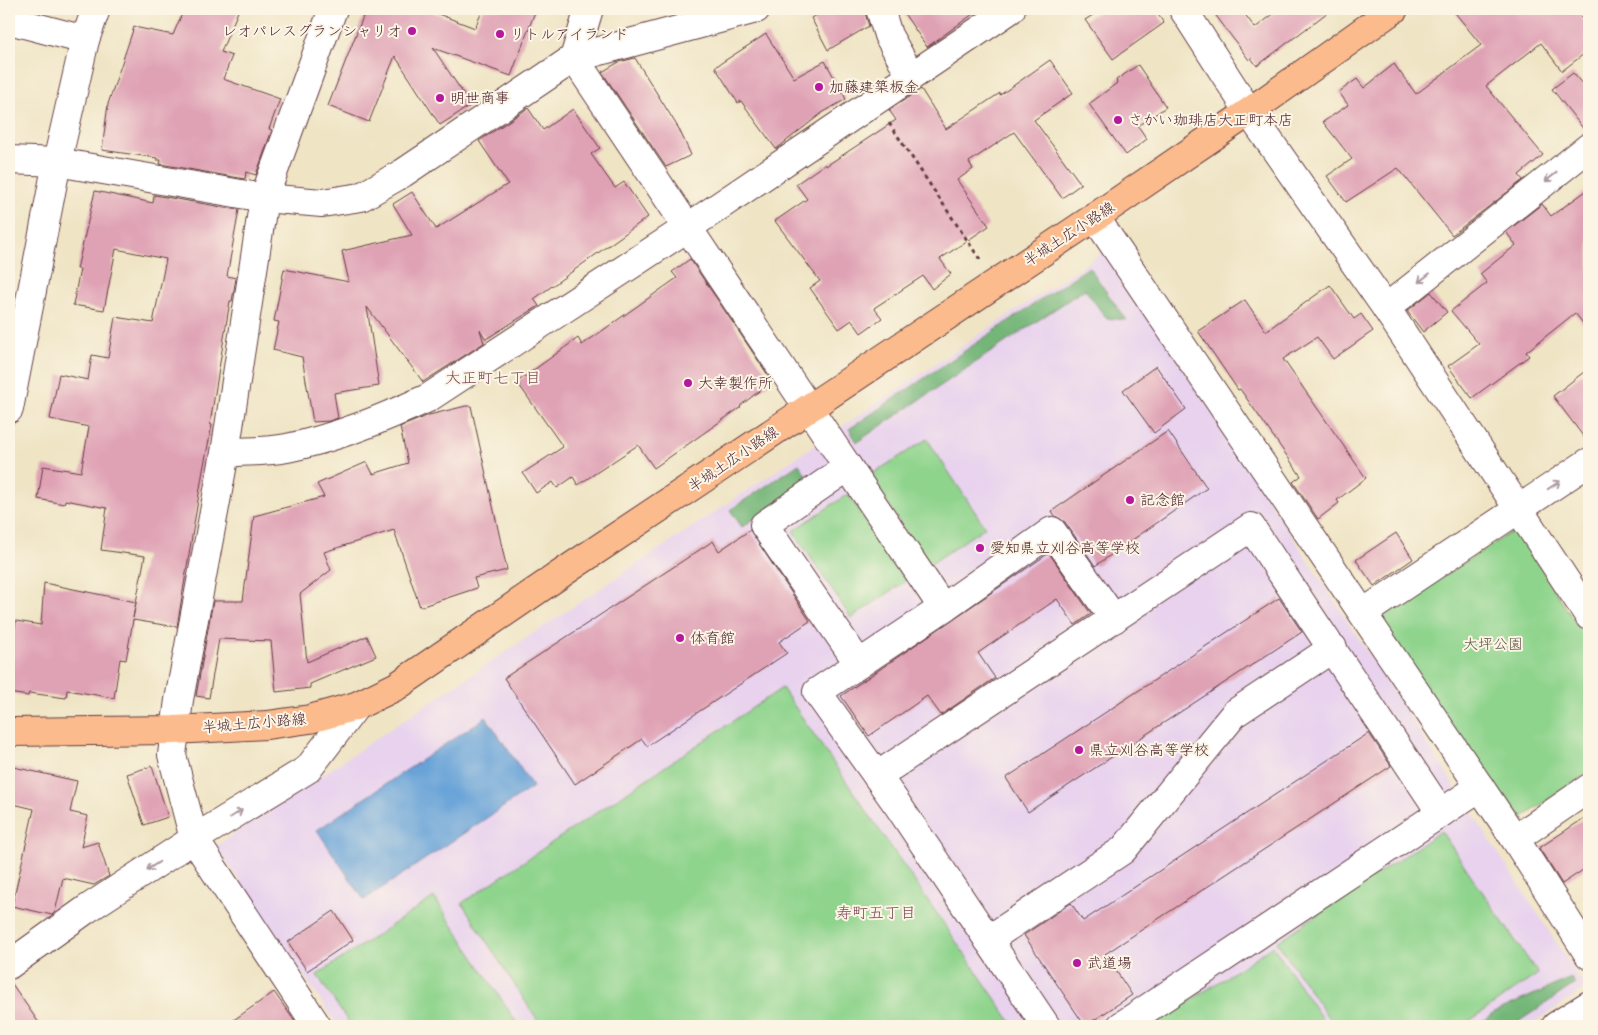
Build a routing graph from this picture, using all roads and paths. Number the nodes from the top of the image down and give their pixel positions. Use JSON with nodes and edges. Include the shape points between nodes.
{"nodes":[{"id":1,"x":96,"y":9,"type":"edge"},
{"id":2,"x":333,"y":9,"type":"edge"},
{"id":3,"x":589,"y":9,"type":"edge"},
{"id":4,"x":756,"y":9,"type":"edge"},
{"id":5,"x":880,"y":9,"type":"edge"},
{"id":6,"x":1011,"y":9,"type":"edge"},
{"id":7,"x":1183,"y":9,"type":"edge"},
{"id":8,"x":1394,"y":9,"type":"edge"},
{"id":9,"x":9,"y":20,"type":"edge"},
{"id":10,"x":85,"y":40,"type":"junction"},
{"id":11,"x":574,"y":58,"type":"junction"},
{"id":12,"x":911,"y":76,"type":"junction"},
{"id":13,"x":874,"y":101,"type":"junction"},
{"id":14,"x":1249,"y":112,"type":"junction"},
{"id":15,"x":1589,"y":147,"type":"edge"},
{"id":16,"x":9,"y":160,"type":"edge"},
{"id":17,"x":57,"y":162,"type":"junction"},
{"id":18,"x":264,"y":198,"type":"junction"},
{"id":19,"x":1095,"y":217,"type":"junction"},
{"id":20,"x":687,"y":228,"type":"junction"},
{"id":21,"x":996,"y":282,"type":"junction"},
{"id":22,"x":1386,"y":308,"type":"junction"},
{"id":23,"x":9,"y":409,"type":"edge"},
{"id":24,"x":809,"y":409,"type":"junction"},
{"id":25,"x":225,"y":453,"type":"junction"},
{"id":26,"x":1589,"y":462,"type":"edge"},
{"id":27,"x":848,"y":467,"type":"junction"},
{"id":28,"x":1519,"y":509,"type":"junction"},
{"id":29,"x":943,"y":608,"type":"junction"},
{"id":30,"x":1363,"y":613,"type":"junction"},
{"id":31,"x":1589,"y":616,"type":"edge"},
{"id":32,"x":1114,"y":619,"type":"junction"},
{"id":33,"x":1333,"y":648,"type":"junction"},
{"id":34,"x":859,"y":664,"type":"junction"},
{"id":35,"x":356,"y":706,"type":"junction"},
{"id":36,"x":174,"y":730,"type":"junction"},
{"id":37,"x":9,"y":732,"type":"edge"},
{"id":38,"x":877,"y":776,"type":"junction"},
{"id":39,"x":1480,"y":787,"type":"junction"},
{"id":40,"x":1589,"y":788,"type":"edge"},
{"id":41,"x":1441,"y":813,"type":"junction"},
{"id":42,"x":194,"y":839,"type":"junction"},
{"id":43,"x":1515,"y":840,"type":"junction"},
{"id":44,"x":988,"y":940,"type":"junction"},
{"id":45,"x":1589,"y":955,"type":"edge"},
{"id":46,"x":9,"y":965,"type":"edge"},
{"id":47,"x":1589,"y":1005,"type":"edge"},
{"id":48,"x":317,"y":1026,"type":"edge"},
{"id":49,"x":1046,"y":1026,"type":"edge"},
{"id":50,"x":1120,"y":1026,"type":"edge"},
{"id":51,"x":1556,"y":1026,"type":"edge"}],
"edges":[{"from":1,"to":10,"type":"street"},
{"from":2,"to":18,"type":"street"},
{"from":3,"to":11,"type":"street"},
{"from":4,"to":11,"type":"street"},
{"from":5,"to":12,"type":"street","via":[[888,35]]},
{"from":6,"to":12,"type":"street"},
{"from":7,"to":14,"type":"street"},
{"from":8,"to":14,"type":"main road","name":"半城土広小路線"},
{"from":9,"to":10,"type":"street"},
{"from":10,"to":17,"type":"street"},
{"from":11,"to":18,"type":"street","via":[[403,173],[361,197],[322,203]]},
{"from":11,"to":20,"type":"street"},
{"from":12,"to":13,"type":"street"},
{"from":13,"to":20,"type":"street"},
{"from":13,"to":21,"type":"path"},
{"from":14,"to":19,"type":"main road","name":"半城土広小路線"},
{"from":14,"to":22,"type":"street"},
{"from":15,"to":22,"type":"street","one_way":true},
{"from":16,"to":17,"type":"street"},
{"from":17,"to":18,"type":"street"},
{"from":17,"to":23,"type":"street"},
{"from":18,"to":25,"type":"street"},
{"from":19,"to":21,"type":"main road","name":"半城土広小路線"},
{"from":19,"to":30,"type":"street"},
{"from":20,"to":24,"type":"street"},
{"from":20,"to":25,"type":"street","via":[[428,398],[335,436],[285,448]]},
{"from":21,"to":24,"type":"main road","name":"半城土広小路線"},
{"from":22,"to":28,"type":"street"},
{"from":24,"to":27,"type":"street"},
{"from":24,"to":35,"type":"main road","name":"半城土広小路線","via":[[397,686]]},
{"from":25,"to":36,"type":"street"},
{"from":28,"to":26,"type":"street","one_way":true},
{"from":27,"to":29,"type":"street"},
{"from":27,"to":34,"type":"street","via":[[764,525]]},
{"from":28,"to":30,"type":"street"},
{"from":28,"to":31,"type":"street"},
{"from":29,"to":32,"type":"street","via":[[1052,531]]},
{"from":29,"to":34,"type":"street"},
{"from":30,"to":39,"type":"street"},
{"from":32,"to":33,"type":"street","via":[[1251,527]]},
{"from":32,"to":38,"type":"street"},
{"from":33,"to":41,"type":"street"},
{"from":33,"to":44,"type":"street","via":[[1235,713],[1123,850]]},
{"from":34,"to":38,"type":"street","via":[[817,692]]},
{"from":35,"to":36,"type":"main road","name":"半城土広小路線","via":[[310,719],[276,724]]},
{"from":42,"to":35,"type":"street","one_way":true,"via":[[308,769]]},
{"from":36,"to":37,"type":"main road","name":"半城土広小路線"},
{"from":36,"to":42,"type":"street","via":[[172,755]]},
{"from":38,"to":44,"type":"street"},
{"from":39,"to":41,"type":"street"},
{"from":39,"to":43,"type":"street"},
{"from":40,"to":43,"type":"street"},
{"from":41,"to":50,"type":"street"},
{"from":42,"to":46,"type":"street","one_way":true},
{"from":42,"to":48,"type":"street"},
{"from":43,"to":45,"type":"street"},
{"from":44,"to":49,"type":"street"},
{"from":47,"to":51,"type":"street"}]}
